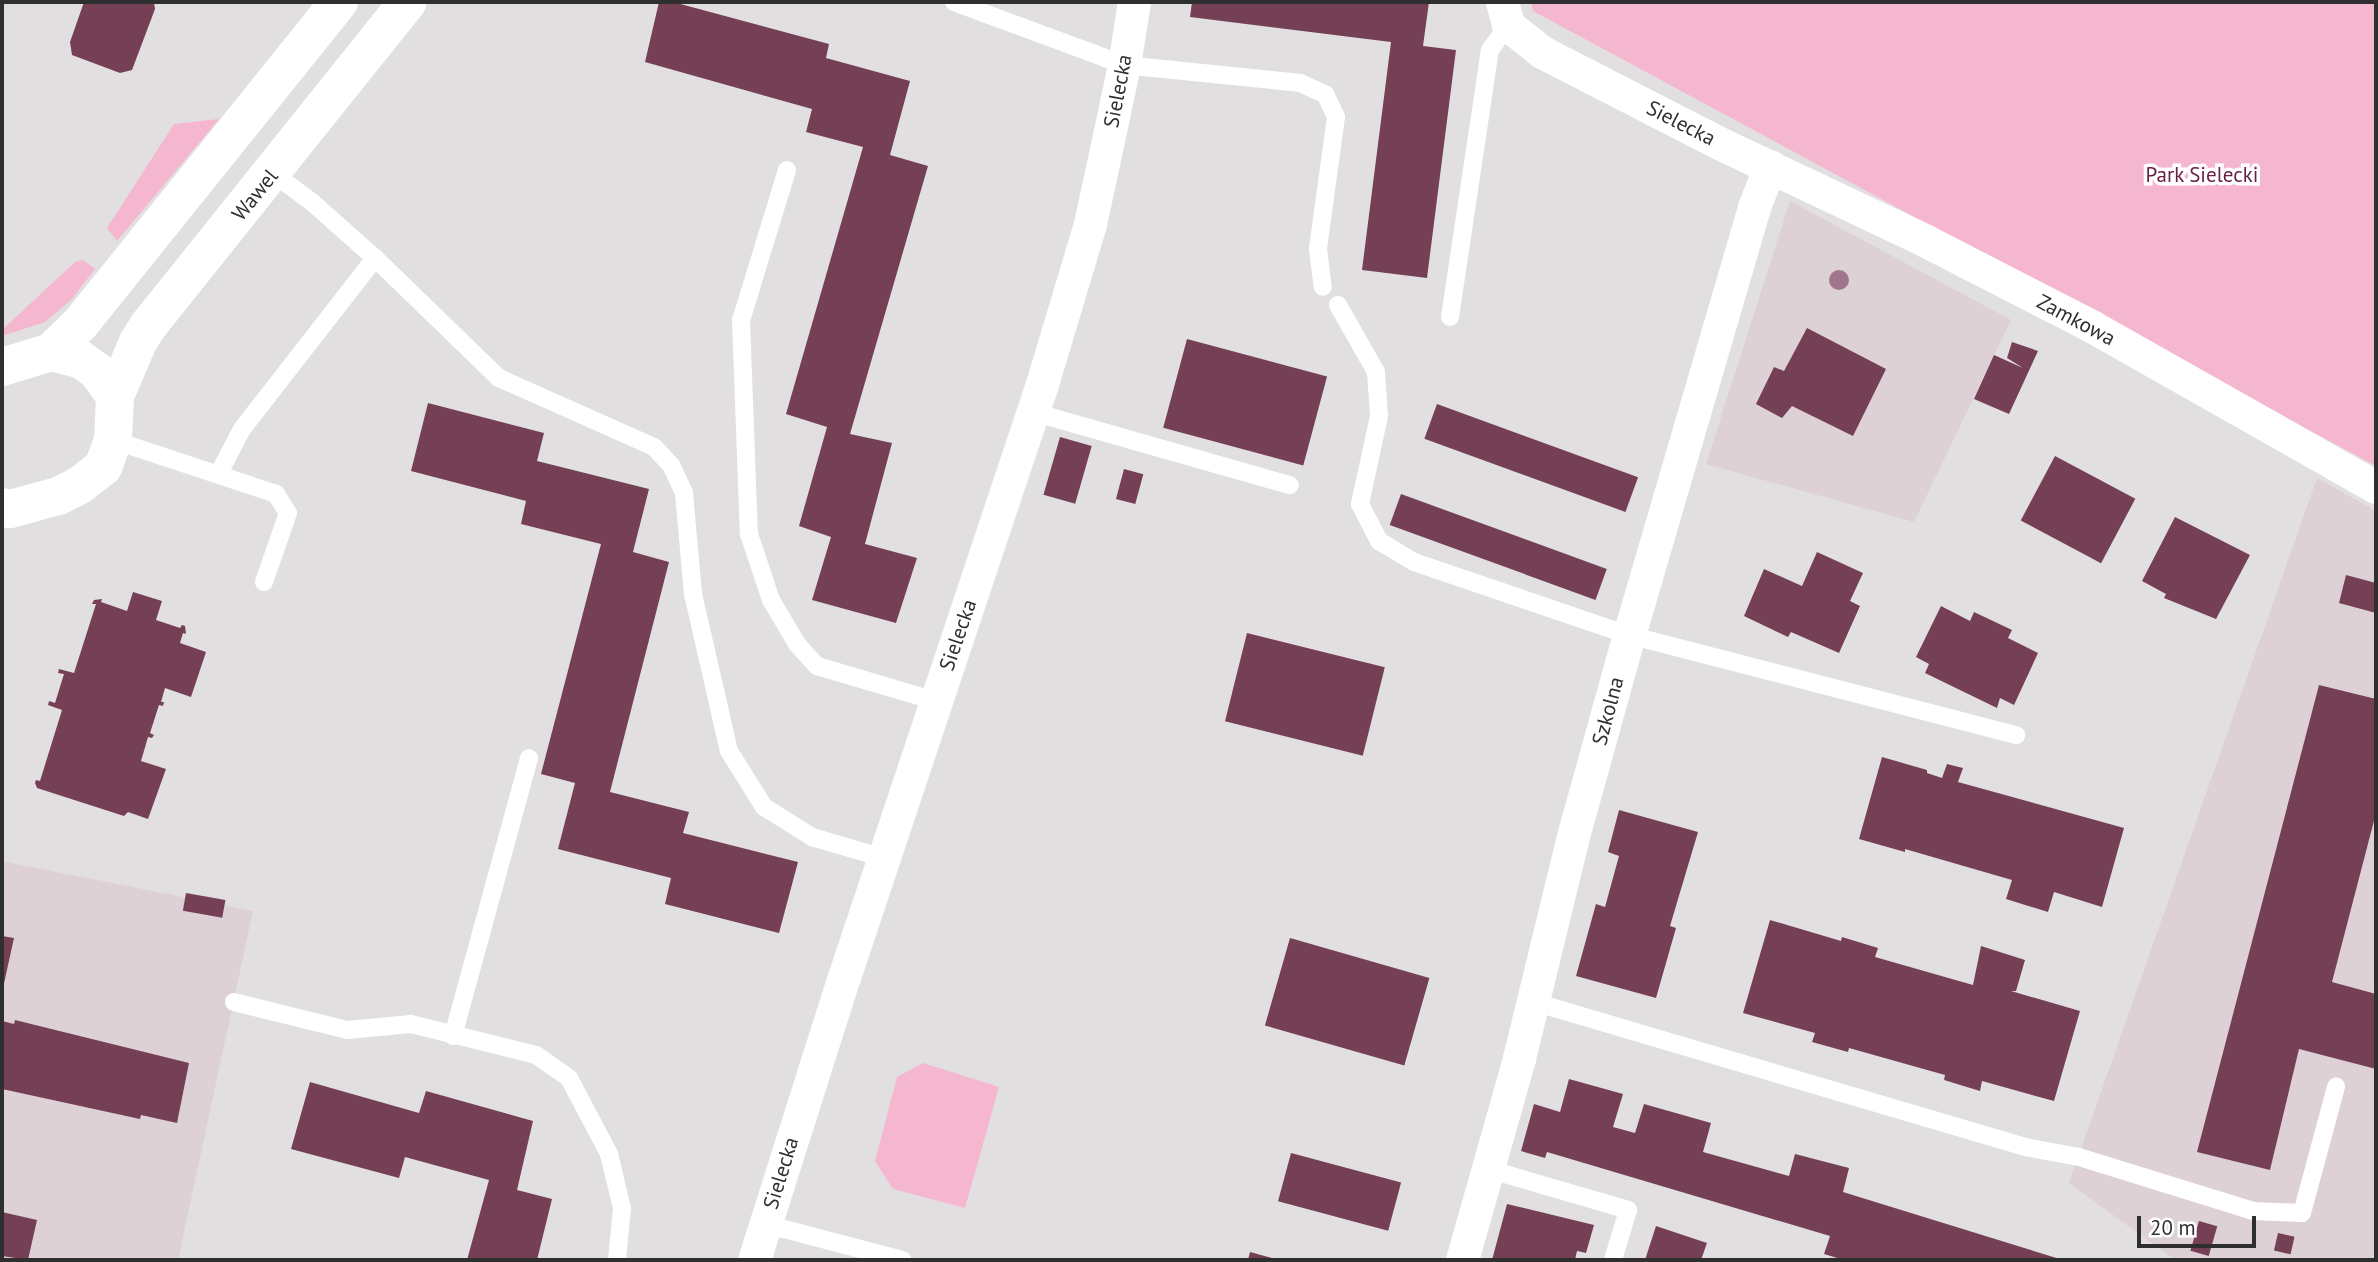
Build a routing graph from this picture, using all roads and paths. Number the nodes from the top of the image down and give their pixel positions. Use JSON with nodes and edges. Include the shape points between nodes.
{"nodes":[{"id":1,"x":339,"y":2,"type":"edge"},
{"id":2,"x":408,"y":2,"type":"edge"},
{"id":3,"x":954,"y":2,"type":"edge"},
{"id":4,"x":1134,"y":2,"type":"edge"},
{"id":5,"x":1505,"y":14,"type":"edge"},
{"id":6,"x":1124,"y":65,"type":"junction"},
{"id":7,"x":1770,"y":166,"type":"junction"},
{"id":8,"x":787,"y":170,"type":"dead end"},
{"id":9,"x":273,"y":173,"type":"junction"},
{"id":10,"x":374,"y":258,"type":"junction"},
{"id":11,"x":1323,"y":287,"type":"dead end"},
{"id":12,"x":1338,"y":305,"type":"dead end"},
{"id":13,"x":1450,"y":317,"type":"dead end"},
{"id":14,"x":51,"y":352,"type":"junction"},
{"id":15,"x":2,"y":367,"type":"edge"},
{"id":16,"x":115,"y":396,"type":"junction"},
{"id":17,"x":1033,"y":412,"type":"junction"},
{"id":18,"x":113,"y":440,"type":"junction"},
{"id":19,"x":219,"y":473,"type":"junction"},
{"id":20,"x":1290,"y":485,"type":"dead end"},
{"id":21,"x":2376,"y":487,"type":"edge"},
{"id":22,"x":5,"y":510,"type":"edge"},
{"id":23,"x":264,"y":582,"type":"dead end"},
{"id":24,"x":1629,"y":635,"type":"junction"},
{"id":25,"x":936,"y":701,"type":"junction"},
{"id":26,"x":2016,"y":735,"type":"dead end"},
{"id":27,"x":529,"y":758,"type":"dead end"},
{"id":28,"x":884,"y":858,"type":"junction"},
{"id":29,"x":234,"y":1002,"type":"dead end"},
{"id":30,"x":1534,"y":1002,"type":"junction"},
{"id":31,"x":453,"y":1036,"type":"junction"},
{"id":32,"x":2336,"y":1087,"type":"dead end"},
{"id":33,"x":1488,"y":1169,"type":"junction"},
{"id":34,"x":765,"y":1224,"type":"junction"},
{"id":35,"x":617,"y":1260,"type":"edge"},
{"id":36,"x":754,"y":1260,"type":"edge"},
{"id":37,"x":902,"y":1260,"type":"edge"},
{"id":38,"x":1462,"y":1260,"type":"edge"},
{"id":39,"x":1613,"y":1260,"type":"edge"}],
"edges":[{"from":1,"to":14,"type":"street","via":[[80,324]]},
{"from":2,"to":9,"type":"street","name":"Wawel"},
{"from":3,"to":6,"type":"lane"},
{"from":4,"to":6,"type":"street","name":"Sielecka"},
{"from":5,"to":7,"type":"street","name":"Sielecka","via":[[1542,52]]},
{"from":5,"to":13,"type":"lane","via":[[1490,50]]},
{"from":6,"to":11,"type":"lane","via":[[1300,83],[1325,94],[1336,117],[1318,249]]},
{"from":6,"to":17,"type":"street","name":"Sielecka","via":[[1090,224]]},
{"from":7,"to":21,"type":"street","name":"Zamkowa","via":[[2093,327]]},
{"from":7,"to":24,"type":"street","name":"Szkolna","via":[[1754,207]]},
{"from":8,"to":25,"type":"lane","via":[[741,320],[749,534],[771,600],[817,666]]},
{"from":9,"to":10,"type":"lane"},
{"from":9,"to":16,"type":"street","name":"Wawel","via":[[148,327]]},
{"from":10,"to":19,"type":"lane","via":[[242,429]]},
{"from":10,"to":28,"type":"lane","via":[[499,378],[654,447],[671,465],[684,493],[693,594],[729,751],[764,807],[812,838]]},
{"from":12,"to":24,"type":"lane","via":[[1376,372],[1379,416],[1360,504],[1379,541],[1414,562]]},
{"from":14,"to":15,"type":"street"},
{"from":14,"to":16,"type":"street","via":[[80,359],[98,372]]},
{"from":16,"to":18,"type":"street"},
{"from":17,"to":20,"type":"lane"},
{"from":17,"to":25,"type":"street","name":"Sielecka"},
{"from":18,"to":19,"type":"lane"},
{"from":18,"to":22,"type":"street","via":[[103,467],[80,485]]},
{"from":19,"to":23,"type":"lane","via":[[276,494],[288,513]]},
{"from":24,"to":26,"type":"lane"},
{"from":24,"to":30,"type":"street","name":"Szkolna","via":[[1572,840]]},
{"from":25,"to":28,"type":"street","name":"Sielecka"},
{"from":27,"to":31,"type":"lane"},
{"from":28,"to":34,"type":"street","name":"Sielecka"},
{"from":29,"to":31,"type":"lane","via":[[347,1030],[411,1024]]},
{"from":30,"to":32,"type":"lane","via":[[2253,1211],[2302,1213]]},
{"from":30,"to":33,"type":"street","name":"Szkolna"},
{"from":31,"to":35,"type":"lane","via":[[536,1055],[569,1078],[609,1154],[622,1208]]},
{"from":33,"to":38,"type":"street","name":"Szkolna"},
{"from":33,"to":39,"type":"lane","via":[[1628,1210]]},
{"from":34,"to":36,"type":"street","name":"Sielecka"},
{"from":34,"to":37,"type":"lane"}]}
